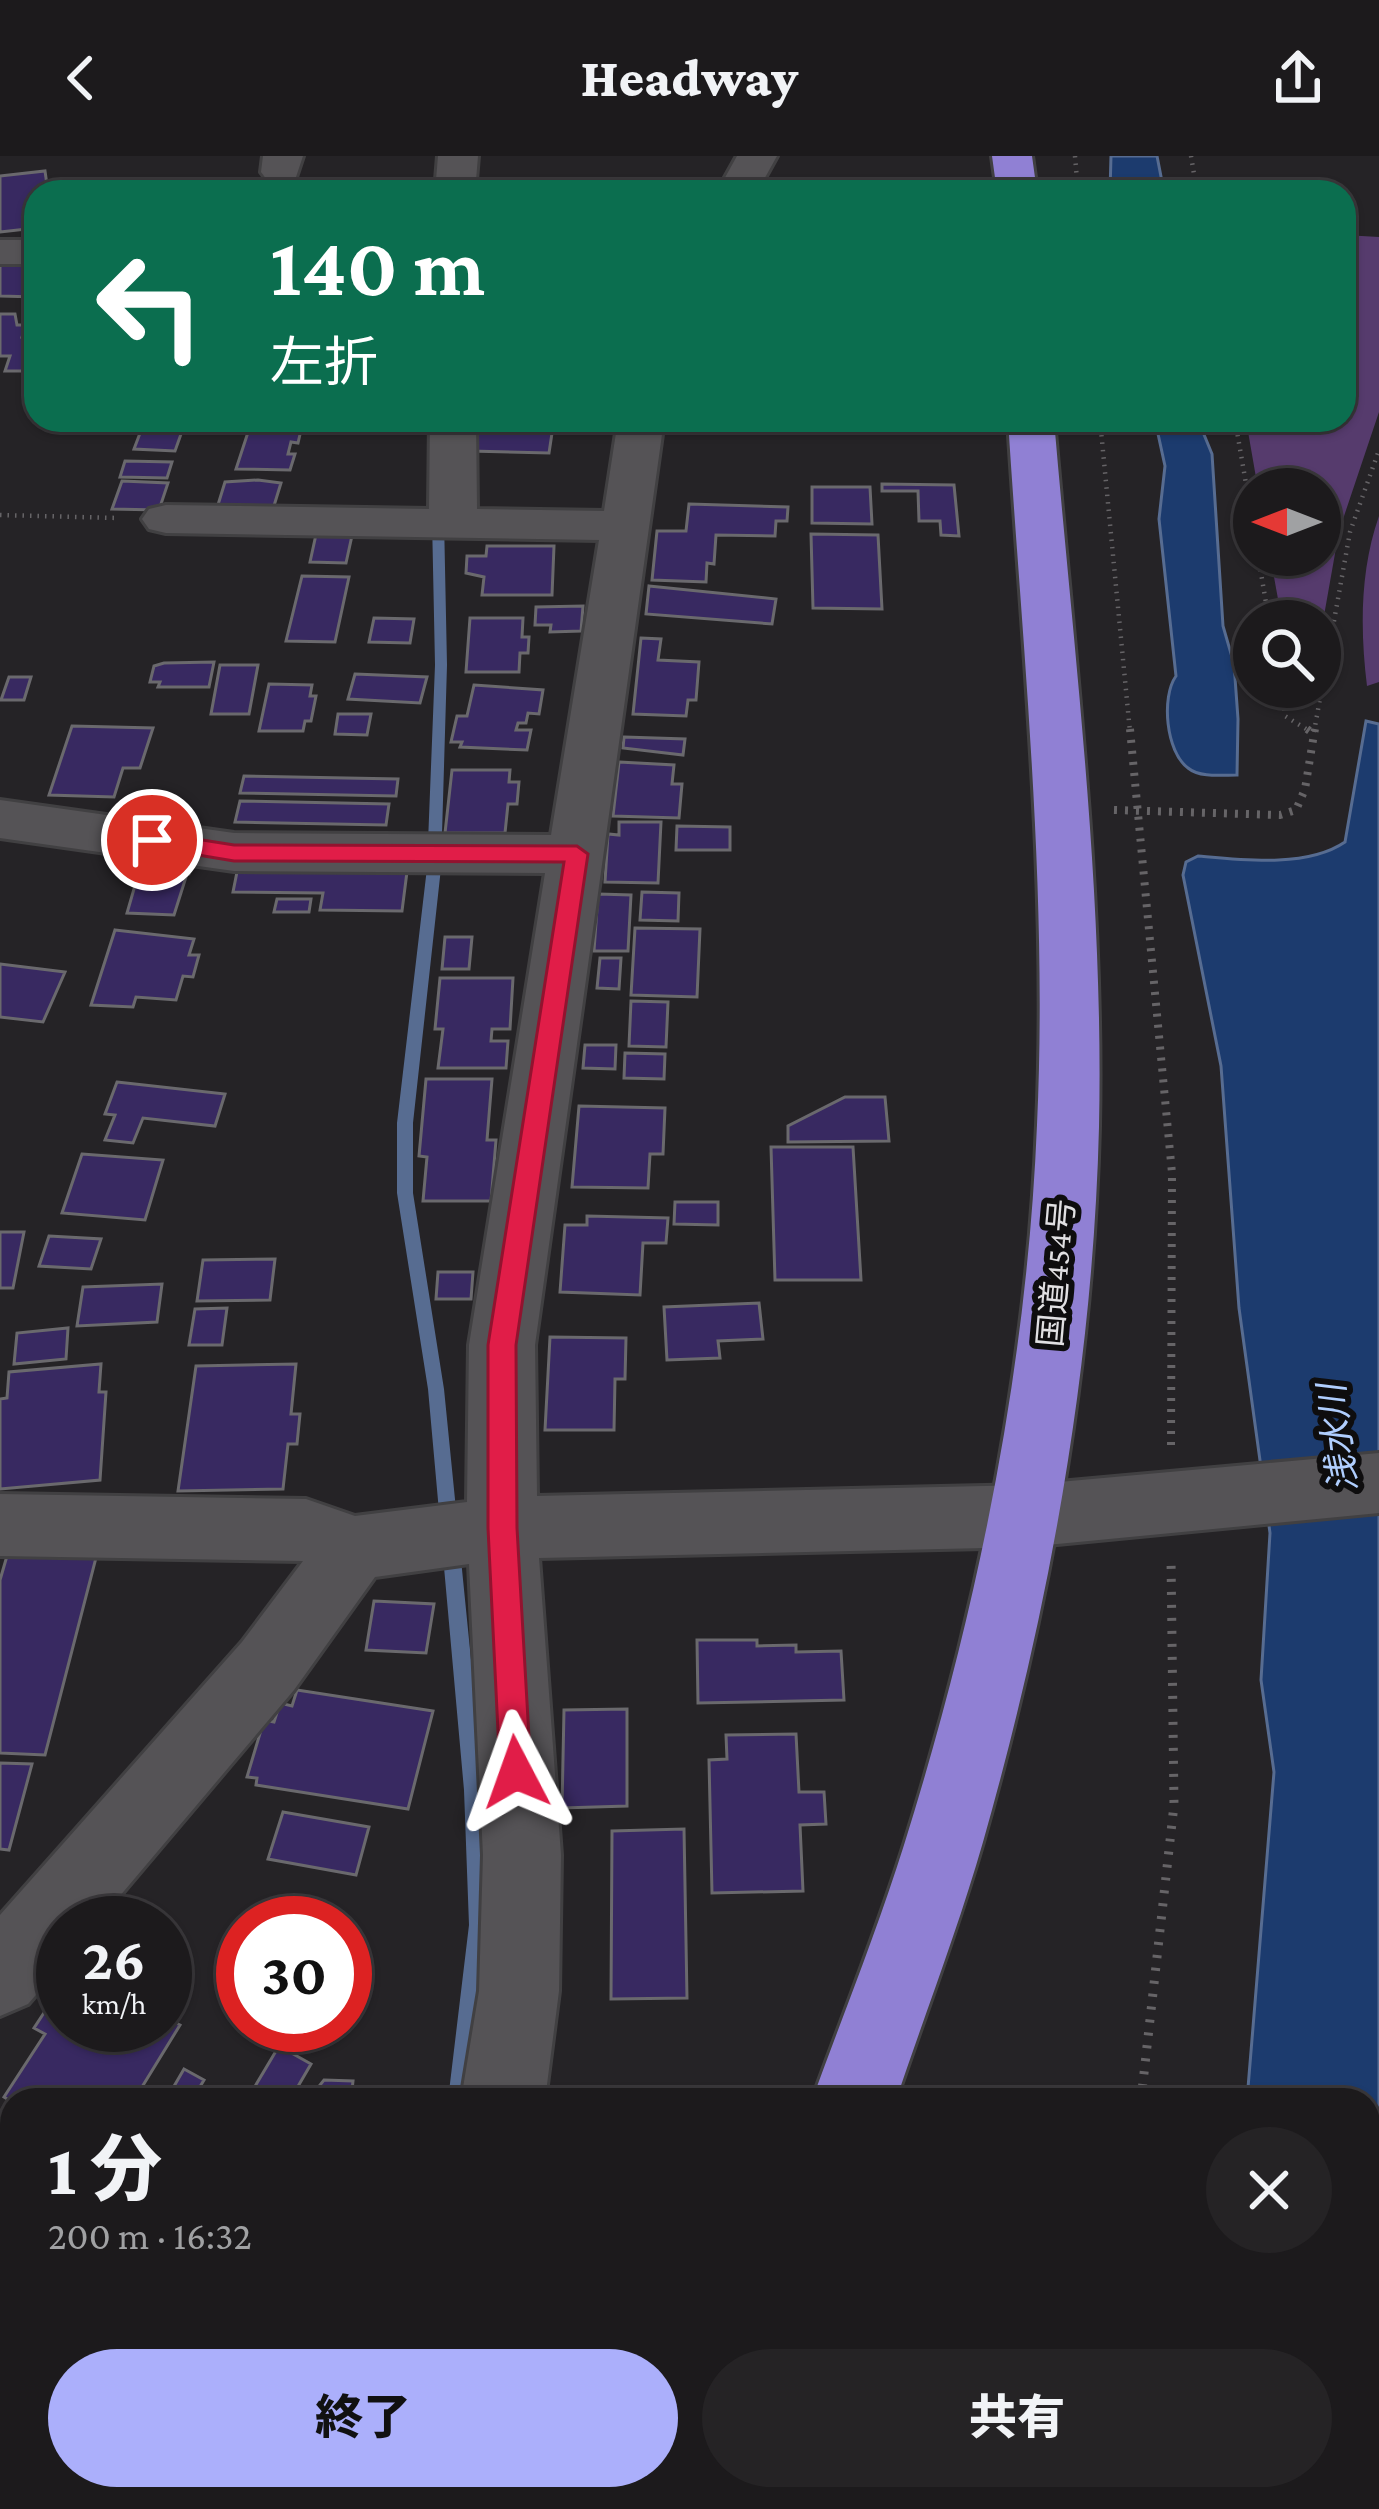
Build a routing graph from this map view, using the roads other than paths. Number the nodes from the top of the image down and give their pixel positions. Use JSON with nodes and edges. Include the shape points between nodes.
{"nodes":[{"id":1,"x":453,"y":432,"type":"edge"},
{"id":2,"x":639,"y":432,"type":"edge"},
{"id":3,"x":1032,"y":432,"type":"edge"},
{"id":4,"x":166,"y":519,"type":"road end"},
{"id":5,"x":452,"y":524,"type":"junction"},
{"id":6,"x":623,"y":526,"type":"junction"},
{"id":7,"x":0,"y":819,"type":"edge"},
{"id":8,"x":577,"y":854,"type":"junction"},
{"id":9,"x":1379,"y":1483,"type":"edge"},
{"id":10,"x":1026,"y":1516,"type":"junction"},
{"id":11,"x":0,"y":1525,"type":"edge"},
{"id":12,"x":502,"y":1528,"type":"junction"},
{"id":13,"x":355,"y":1548,"type":"junction"},
{"id":14,"x":0,"y":1976,"type":"edge"},
{"id":15,"x":504,"y":2088,"type":"edge"},
{"id":16,"x":858,"y":2088,"type":"edge"}],
"edges":[{"from":1,"to":5,"type":"street"},
{"from":2,"to":6,"type":"street"},
{"from":3,"to":10,"type":"highway","name":"国道454号","via":[[1068,968],[1068,1127],[1056,1306]]},
{"from":4,"to":5,"type":"street"},
{"from":5,"to":6,"type":"street"},
{"from":6,"to":8,"type":"street"},
{"from":7,"to":8,"type":"street","via":[[234,853]]},
{"from":8,"to":12,"type":"street","via":[[502,1345]]},
{"from":9,"to":10,"type":"street"},
{"from":10,"to":12,"type":"street"},
{"from":10,"to":16,"type":"highway","name":"国道454号","via":[[944,1842]]},
{"from":11,"to":13,"type":"street","via":[[306,1530]]},
{"from":12,"to":13,"type":"street"},
{"from":12,"to":15,"type":"street","via":[[522,1855],[519,1990]]},
{"from":13,"to":14,"type":"street","via":[[268,1666]]}]}
